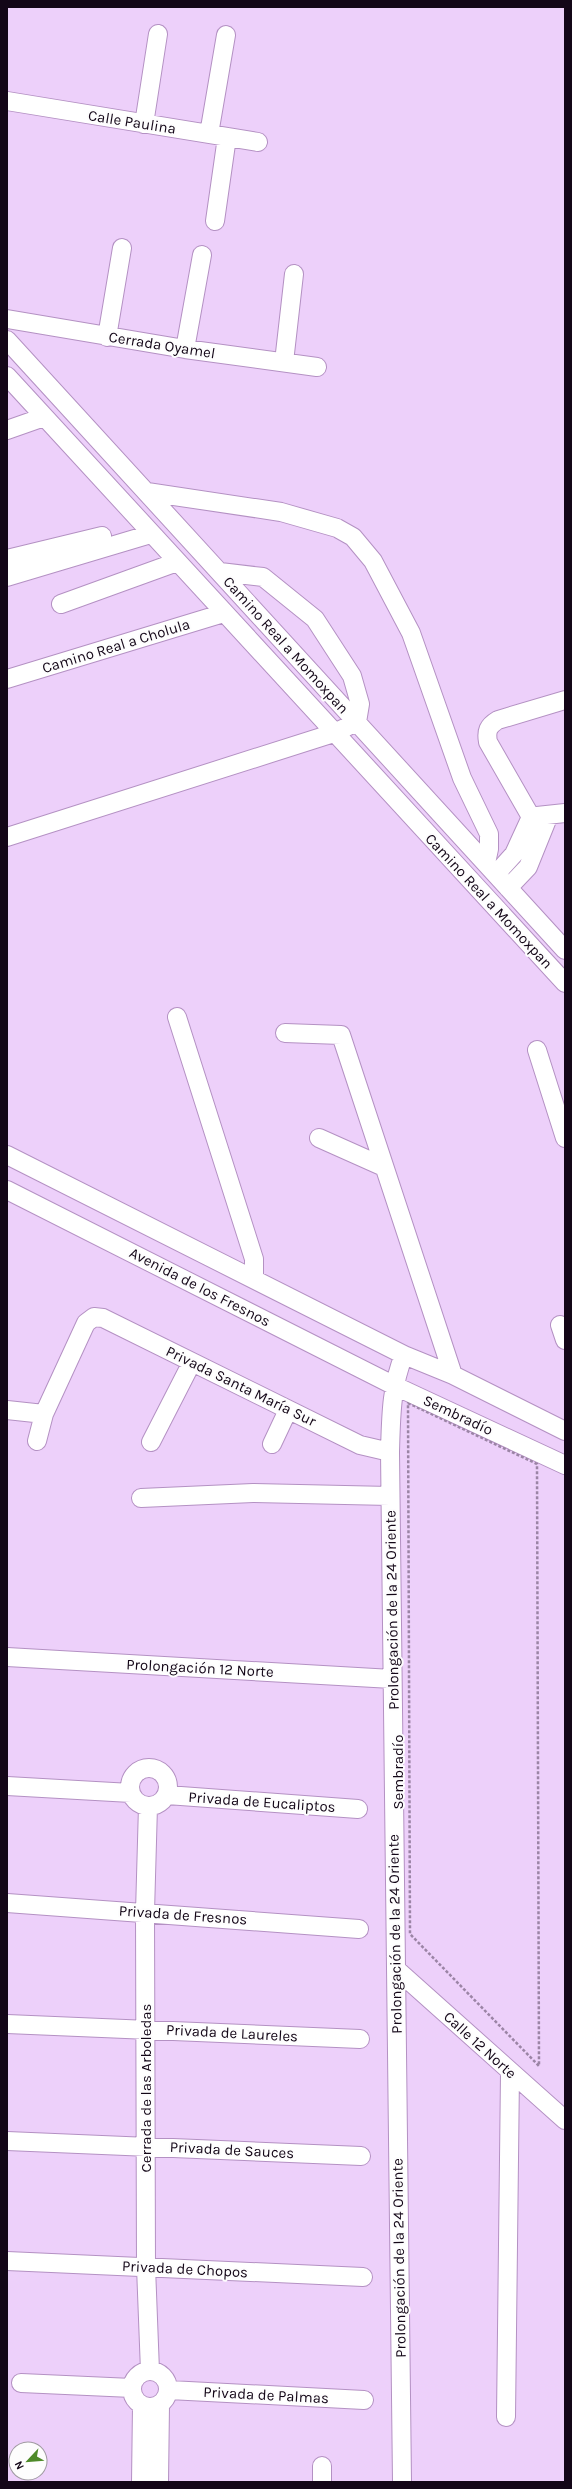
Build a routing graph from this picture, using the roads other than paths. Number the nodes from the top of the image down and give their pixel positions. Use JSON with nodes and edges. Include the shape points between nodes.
{"nodes":[{"id":1,"x":158,"y":34,"type":"dead end"},
{"id":2,"x":226,"y":35,"type":"dead end"},
{"id":3,"x":7,"y":102,"type":"edge"},
{"id":4,"x":144,"y":124,"type":"junction"},
{"id":5,"x":209,"y":134,"type":"junction"},
{"id":6,"x":227,"y":137,"type":"junction"},
{"id":7,"x":258,"y":142,"type":"dead end"},
{"id":8,"x":215,"y":221,"type":"dead end"},
{"id":9,"x":122,"y":248,"type":"dead end"},
{"id":10,"x":202,"y":254,"type":"dead end"},
{"id":11,"x":294,"y":274,"type":"dead end"},
{"id":12,"x":7,"y":318,"type":"edge"},
{"id":13,"x":107,"y":337,"type":"junction"},
{"id":14,"x":7,"y":340,"type":"edge"},
{"id":15,"x":185,"y":349,"type":"junction"},
{"id":16,"x":284,"y":362,"type":"junction"},
{"id":17,"x":317,"y":367,"type":"dead end"},
{"id":18,"x":7,"y":376,"type":"edge"},
{"id":19,"x":44,"y":417,"type":"junction"},
{"id":20,"x":7,"y":430,"type":"edge"},
{"id":21,"x":90,"y":432,"type":"junction"},
{"id":22,"x":71,"y":447,"type":"junction"},
{"id":23,"x":147,"y":492,"type":"junction"},
{"id":24,"x":147,"y":529,"type":"junction"},
{"id":25,"x":7,"y":559,"type":"edge"},
{"id":26,"x":177,"y":562,"type":"junction"},
{"id":27,"x":220,"y":572,"type":"junction"},
{"id":28,"x":7,"y":577,"type":"edge"},
{"id":29,"x":61,"y":604,"type":"dead end"},
{"id":30,"x":224,"y":613,"type":"junction"},
{"id":31,"x":7,"y":679,"type":"edge"},
{"id":32,"x":565,"y":700,"type":"edge"},
{"id":33,"x":357,"y":722,"type":"junction"},
{"id":34,"x":334,"y":732,"type":"junction"},
{"id":35,"x":557,"y":814,"type":"edge"},
{"id":36,"x":531,"y":817,"type":"junction"},
{"id":37,"x":7,"y":837,"type":"edge"},
{"id":38,"x":491,"y":869,"type":"junction"},
{"id":39,"x":508,"y":888,"type":"junction"},
{"id":40,"x":565,"y":950,"type":"edge"},
{"id":41,"x":565,"y":983,"type":"edge"},
{"id":42,"x":177,"y":1017,"type":"dead end"},
{"id":43,"x":285,"y":1033,"type":"dead end"},
{"id":44,"x":538,"y":1050,"type":"dead end"},
{"id":45,"x":319,"y":1138,"type":"dead end"},
{"id":46,"x":565,"y":1138,"type":"edge"},
{"id":47,"x":7,"y":1154,"type":"edge"},
{"id":48,"x":384,"y":1166,"type":"junction"},
{"id":49,"x":7,"y":1190,"type":"edge"},
{"id":50,"x":254,"y":1279,"type":"junction"},
{"id":51,"x":404,"y":1355,"type":"junction"},
{"id":52,"x":192,"y":1362,"type":"junction"},
{"id":53,"x":453,"y":1375,"type":"junction"},
{"id":54,"x":393,"y":1385,"type":"junction"},
{"id":55,"x":7,"y":1410,"type":"edge"},
{"id":56,"x":288,"y":1410,"type":"junction"},
{"id":57,"x":44,"y":1414,"type":"junction"},
{"id":58,"x":565,"y":1431,"type":"edge"},
{"id":59,"x":37,"y":1441,"type":"dead end"},
{"id":60,"x":151,"y":1442,"type":"dead end"},
{"id":61,"x":272,"y":1444,"type":"dead end"},
{"id":62,"x":390,"y":1452,"type":"junction"},
{"id":63,"x":565,"y":1464,"type":"edge"},
{"id":64,"x":390,"y":1496,"type":"junction"},
{"id":65,"x":141,"y":1498,"type":"dead end"},
{"id":66,"x":7,"y":1657,"type":"edge"},
{"id":67,"x":392,"y":1680,"type":"junction"},
{"id":68,"x":7,"y":1786,"type":"edge"},
{"id":69,"x":131,"y":1793,"type":"junction"},
{"id":70,"x":167,"y":1795,"type":"junction"},
{"id":71,"x":148,"y":1806,"type":"junction"},
{"id":72,"x":358,"y":1809,"type":"dead end"},
{"id":73,"x":7,"y":1903,"type":"edge"},
{"id":74,"x":145,"y":1912,"type":"junction"},
{"id":75,"x":359,"y":1928,"type":"dead end"},
{"id":76,"x":396,"y":1969,"type":"junction"},
{"id":77,"x":7,"y":2024,"type":"edge"},
{"id":78,"x":145,"y":2029,"type":"junction"},
{"id":79,"x":360,"y":2039,"type":"dead end"},
{"id":80,"x":510,"y":2073,"type":"junction"},
{"id":81,"x":565,"y":2120,"type":"edge"},
{"id":82,"x":7,"y":2141,"type":"edge"},
{"id":83,"x":147,"y":2146,"type":"junction"},
{"id":84,"x":361,"y":2156,"type":"dead end"},
{"id":85,"x":7,"y":2261,"type":"edge"},
{"id":86,"x":146,"y":2267,"type":"junction"},
{"id":87,"x":362,"y":2277,"type":"dead end"},
{"id":88,"x":150,"y":2371,"type":"junction"},
{"id":89,"x":21,"y":2383,"type":"dead end"},
{"id":90,"x":132,"y":2388,"type":"junction"},
{"id":91,"x":169,"y":2390,"type":"junction"},
{"id":92,"x":364,"y":2400,"type":"dead end"},
{"id":93,"x":160,"y":2405,"type":"junction"},
{"id":94,"x":142,"y":2406,"type":"junction"},
{"id":95,"x":506,"y":2416,"type":"dead end"},
{"id":96,"x":141,"y":2482,"type":"edge"},
{"id":97,"x":159,"y":2482,"type":"edge"},
{"id":98,"x":402,"y":2482,"type":"edge"}],
"edges":[{"from":1,"to":4,"type":"street"},
{"from":2,"to":5,"type":"street"},
{"from":3,"to":4,"type":"street","name":"Calle Paulina"},
{"from":4,"to":5,"type":"street","name":"Calle Paulina"},
{"from":5,"to":6,"type":"street","name":"Calle Paulina"},
{"from":6,"to":7,"type":"street","name":"Calle Paulina"},
{"from":6,"to":8,"type":"street"},
{"from":9,"to":13,"type":"street"},
{"from":10,"to":15,"type":"street"},
{"from":11,"to":16,"type":"street"},
{"from":12,"to":13,"type":"street","name":"Cerrada Oyamel"},
{"from":13,"to":15,"type":"street","name":"Cerrada Oyamel"},
{"from":14,"to":21,"type":"street","name":"Camino Real a Momoxpan"},
{"from":15,"to":16,"type":"street","name":"Cerrada Oyamel"},
{"from":16,"to":17,"type":"street","name":"Cerrada Oyamel"},
{"from":18,"to":19,"type":"street","name":"Camino Real a Momoxpan"},
{"from":19,"to":20,"type":"street"},
{"from":19,"to":22,"type":"street","name":"Camino Real a Momoxpan"},
{"from":21,"to":22,"type":"street"},
{"from":21,"to":23,"type":"street","name":"Camino Real a Momoxpan"},
{"from":22,"to":24,"type":"street","name":"Camino Real a Momoxpan"},
{"from":23,"to":27,"type":"street","name":"Camino Real a Momoxpan"},
{"from":23,"to":38,"type":"street","via":[[281,512],[337,528],[353,537],[373,561],[411,633],[462,778],[489,834]]},
{"from":24,"to":25,"type":"street"},
{"from":24,"to":26,"type":"street","name":"Camino Real a Momoxpan"},
{"from":24,"to":28,"type":"street"},
{"from":26,"to":29,"type":"street"},
{"from":26,"to":30,"type":"street","name":"Camino Real a Momoxpan"},
{"from":27,"to":33,"type":"street","name":"Camino Real a Momoxpan"},
{"from":27,"to":33,"type":"street","via":[[262,577],[316,619],[352,676],[360,704]]},
{"from":30,"to":31,"type":"street","name":"Camino Real a Cholula"},
{"from":30,"to":34,"type":"street","name":"Camino Real a Momoxpan"},
{"from":32,"to":36,"type":"street","via":[[498,720],[490,725],[486,732],[488,742]]},
{"from":33,"to":34,"type":"street"},
{"from":33,"to":38,"type":"street","name":"Camino Real a Momoxpan"},
{"from":34,"to":37,"type":"street"},
{"from":34,"to":41,"type":"street","name":"Camino Real a Momoxpan"},
{"from":35,"to":36,"type":"street"},
{"from":35,"to":39,"type":"street","via":[[528,866]]},
{"from":36,"to":38,"type":"street","via":[[514,854]]},
{"from":38,"to":39,"type":"street","name":"Camino Real a Momoxpan"},
{"from":39,"to":40,"type":"street","name":"Camino Real a Momoxpan"},
{"from":42,"to":50,"type":"street","via":[[254,1259]]},
{"from":43,"to":48,"type":"street","via":[[341,1035]]},
{"from":44,"to":46,"type":"street"},
{"from":45,"to":48,"type":"street"},
{"from":47,"to":50,"type":"street"},
{"from":48,"to":53,"type":"street"},
{"from":49,"to":54,"type":"street","name":"Avenida de los Fresnos"},
{"from":50,"to":51,"type":"street"},
{"from":51,"to":53,"type":"street"},
{"from":51,"to":54,"type":"street"},
{"from":52,"to":56,"type":"street","name":"Privada Santa María Sur"},
{"from":52,"to":57,"type":"street","name":"Privada Santa María Sur","via":[[103,1318],[94,1317],[86,1323]]},
{"from":52,"to":60,"type":"street"},
{"from":53,"to":58,"type":"street"},
{"from":54,"to":62,"type":"street","name":"Prolongación de la 24 Oriente"},
{"from":54,"to":63,"type":"street","name":"Avenida de los Fresnos"},
{"from":55,"to":57,"type":"street"},
{"from":56,"to":61,"type":"street"},
{"from":56,"to":62,"type":"street","name":"Privada Santa María Sur","via":[[360,1445]]},
{"from":57,"to":59,"type":"street"},
{"from":62,"to":64,"type":"street","name":"Prolongación de la 24 Oriente"},
{"from":64,"to":65,"type":"street","via":[[253,1493]]},
{"from":64,"to":67,"type":"street","name":"Prolongación de la 24 Oriente"},
{"from":66,"to":67,"type":"street","name":"Prolongación 12 Norte"},
{"from":67,"to":76,"type":"street","name":"Prolongación de la 24 Oriente"},
{"from":68,"to":69,"type":"street"},
{"from":69,"to":70,"type":"street","via":[[131,1782],[136,1773],[145,1768],[156,1768],[165,1775],[169,1785]]},
{"from":69,"to":71,"type":"street","via":[[135,1800]]},
{"from":70,"to":71,"type":"street","via":[[156,1805]]},
{"from":70,"to":72,"type":"street","name":"Privada de Eucaliptos"},
{"from":71,"to":74,"type":"street","name":"Cerrada de las Arboledas"},
{"from":73,"to":74,"type":"street","name":"Privada de Fresnos"},
{"from":74,"to":75,"type":"street","name":"Privada de Fresnos"},
{"from":74,"to":78,"type":"street","name":"Cerrada de las Arboledas"},
{"from":76,"to":80,"type":"street","name":"Calle 12 Norte"},
{"from":76,"to":98,"type":"street","name":"Prolongación de la 24 Oriente"},
{"from":77,"to":78,"type":"street","name":"Privada de Laureles"},
{"from":78,"to":79,"type":"street","name":"Privada de Laureles"},
{"from":78,"to":83,"type":"street","name":"Cerrada de las Arboledas"},
{"from":80,"to":81,"type":"street","name":"Calle 12 Norte"},
{"from":80,"to":95,"type":"street"},
{"from":82,"to":83,"type":"street","name":"Privada de Sauces"},
{"from":83,"to":84,"type":"street","name":"Privada de Sauces"},
{"from":83,"to":86,"type":"street","name":"Cerrada de las Arboledas"},
{"from":85,"to":86,"type":"street","name":"Privada de Chopos"},
{"from":86,"to":87,"type":"street","name":"Privada de Chopos"},
{"from":86,"to":88,"type":"street","name":"Cerrada de las Arboledas"},
{"from":88,"to":90,"type":"street","via":[[141,2373],[134,2380]]},
{"from":88,"to":91,"type":"street","via":[[160,2373],[167,2380]]},
{"from":89,"to":90,"type":"street"},
{"from":90,"to":94,"type":"street","via":[[134,2399]]},
{"from":91,"to":92,"type":"street","name":"Privada de Palmas"},
{"from":91,"to":93,"type":"street","via":[[166,2399]]},
{"from":93,"to":94,"type":"street","via":[[151,2408]]},
{"from":93,"to":97,"type":"street"},
{"from":94,"to":96,"type":"street"}]}
